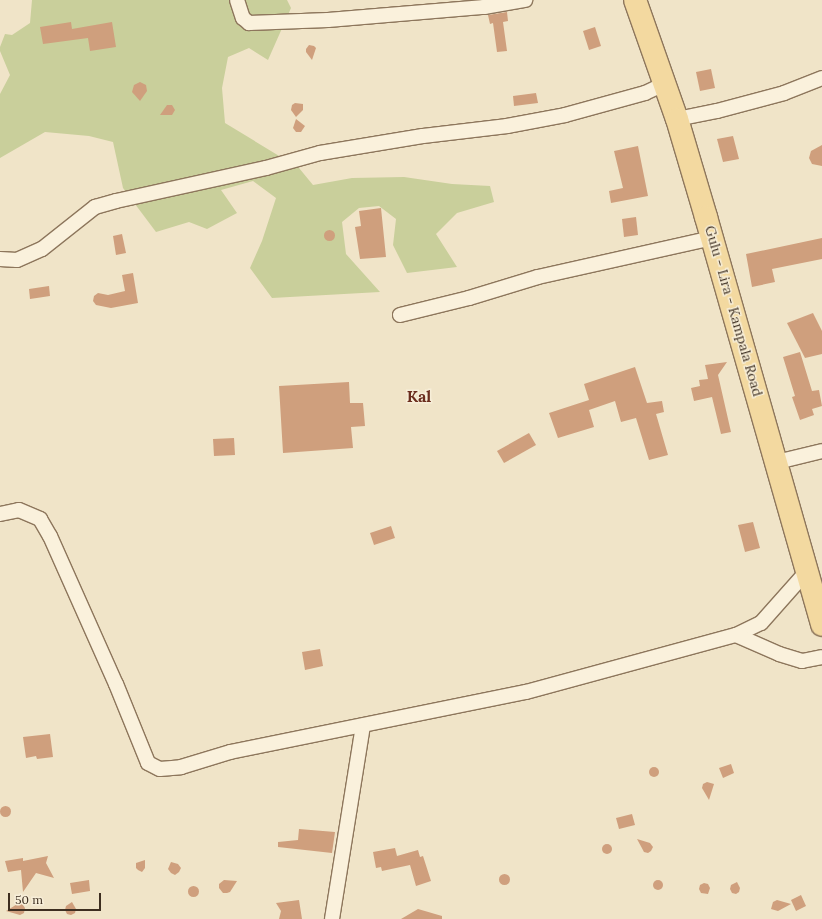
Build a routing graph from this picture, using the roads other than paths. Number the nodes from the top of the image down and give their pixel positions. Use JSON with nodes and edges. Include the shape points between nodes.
{"nodes":[{"id":1,"x":525,"y":0,"type":"edge"},
{"id":2,"x":635,"y":0,"type":"edge"},
{"id":3,"x":237,"y":1,"type":"edge"},
{"id":4,"x":822,"y":78,"type":"edge"},
{"id":5,"x":664,"y":84,"type":"junction"},
{"id":6,"x":677,"y":119,"type":"junction"},
{"id":7,"x":712,"y":238,"type":"junction"},
{"id":8,"x":0,"y":258,"type":"edge"},
{"id":9,"x":400,"y":315,"type":"dead end"},
{"id":10,"x":822,"y":451,"type":"edge"},
{"id":11,"x":777,"y":462,"type":"junction"},
{"id":12,"x":0,"y":514,"type":"edge"},
{"id":13,"x":808,"y":570,"type":"junction"},
{"id":14,"x":822,"y":625,"type":"edge"},
{"id":15,"x":736,"y":635,"type":"junction"},
{"id":16,"x":822,"y":657,"type":"edge"},
{"id":17,"x":363,"y":725,"type":"junction"},
{"id":18,"x":332,"y":919,"type":"edge"}],
"edges":[{"from":1,"to":3,"type":"street","via":[[484,7],[328,20],[249,23],[243,18]]},
{"from":2,"to":5,"type":"main road","name":"Gulu - Lira - Kampala Road"},
{"from":4,"to":6,"type":"street","via":[[776,95]]},
{"from":5,"to":6,"type":"main road","name":"Gulu - Lira - Kampala Road"},
{"from":5,"to":8,"type":"street","via":[[645,93],[565,114],[507,126],[423,136],[320,153],[116,201],[95,207],[42,250],[17,260]]},
{"from":6,"to":7,"type":"main road","name":"Gulu - Lira - Kampala Road"},
{"from":7,"to":9,"type":"street","via":[[538,277]]},
{"from":7,"to":11,"type":"main road","name":"Gulu - Lira - Kampala Road"},
{"from":10,"to":11,"type":"street"},
{"from":11,"to":13,"type":"main road","name":"Gulu - Lira - Kampala Road"},
{"from":12,"to":17,"type":"street","via":[[19,510],[40,519],[116,684],[148,763],[160,769],[181,767],[230,752]]},
{"from":13,"to":14,"type":"main road","name":"Gulu - Lira - Kampala Road"},
{"from":13,"to":15,"type":"street","via":[[761,623]]},
{"from":15,"to":16,"type":"street","via":[[778,654],[802,661]]},
{"from":15,"to":17,"type":"street","via":[[526,692]]},
{"from":17,"to":18,"type":"street"}]}
